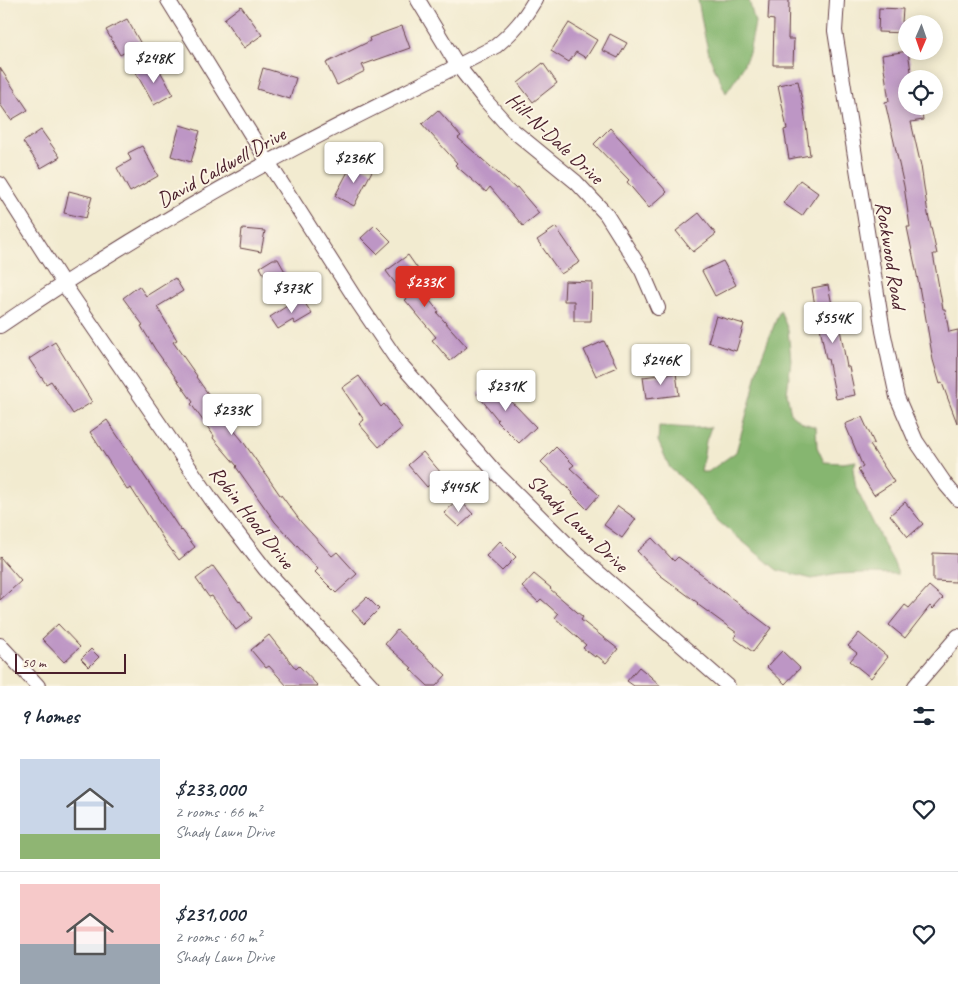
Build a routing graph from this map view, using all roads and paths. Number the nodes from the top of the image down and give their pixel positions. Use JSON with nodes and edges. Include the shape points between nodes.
{"nodes":[{"id":1,"x":168,"y":0,"type":"edge"},
{"id":2,"x":418,"y":0,"type":"edge"},
{"id":3,"x":535,"y":0,"type":"edge"},
{"id":4,"x":837,"y":0,"type":"edge"},
{"id":5,"x":458,"y":66,"type":"junction"},
{"id":6,"x":268,"y":162,"type":"junction"},
{"id":7,"x":0,"y":184,"type":"edge"},
{"id":8,"x":64,"y":283,"type":"junction"},
{"id":9,"x":658,"y":308,"type":"dead end"},
{"id":10,"x":0,"y":326,"type":"edge"},
{"id":11,"x":958,"y":499,"type":"edge"},
{"id":12,"x":958,"y":636,"type":"edge"},
{"id":13,"x":0,"y":645,"type":"edge"},
{"id":14,"x":38,"y":686,"type":"edge"},
{"id":15,"x":372,"y":686,"type":"edge"},
{"id":16,"x":728,"y":686,"type":"edge"},
{"id":17,"x":915,"y":686,"type":"edge"}],
"edges":[{"from":1,"to":6,"type":"street","name":"Shady Lawn Drive"},
{"from":2,"to":5,"type":"street","name":"Hill-N-Dale Drive"},
{"from":3,"to":5,"type":"street","name":"David Caldwell Drive","via":[[510,34],[496,46]]},
{"from":4,"to":11,"type":"street","name":"Rockwood Road","via":[[835,30],[883,331],[897,397],[916,441]]},
{"from":5,"to":6,"type":"street","name":"David Caldwell Drive"},
{"from":5,"to":9,"type":"street","name":"Hill-N-Dale Drive","via":[[510,128],[576,182],[606,214],[642,271]]},
{"from":6,"to":8,"type":"street","name":"David Caldwell Drive","via":[[143,233]]},
{"from":6,"to":16,"type":"street","name":"Shady Lawn Drive","via":[[397,360],[497,474],[574,551]]},
{"from":7,"to":8,"type":"street","name":"Robin Hood Drive"},
{"from":8,"to":10,"type":"street","name":"David Caldwell Drive"},
{"from":8,"to":15,"type":"street","name":"Robin Hood Drive","via":[[211,499],[265,569]]},
{"from":12,"to":17,"type":"street"},
{"from":13,"to":14,"type":"street"}]}
